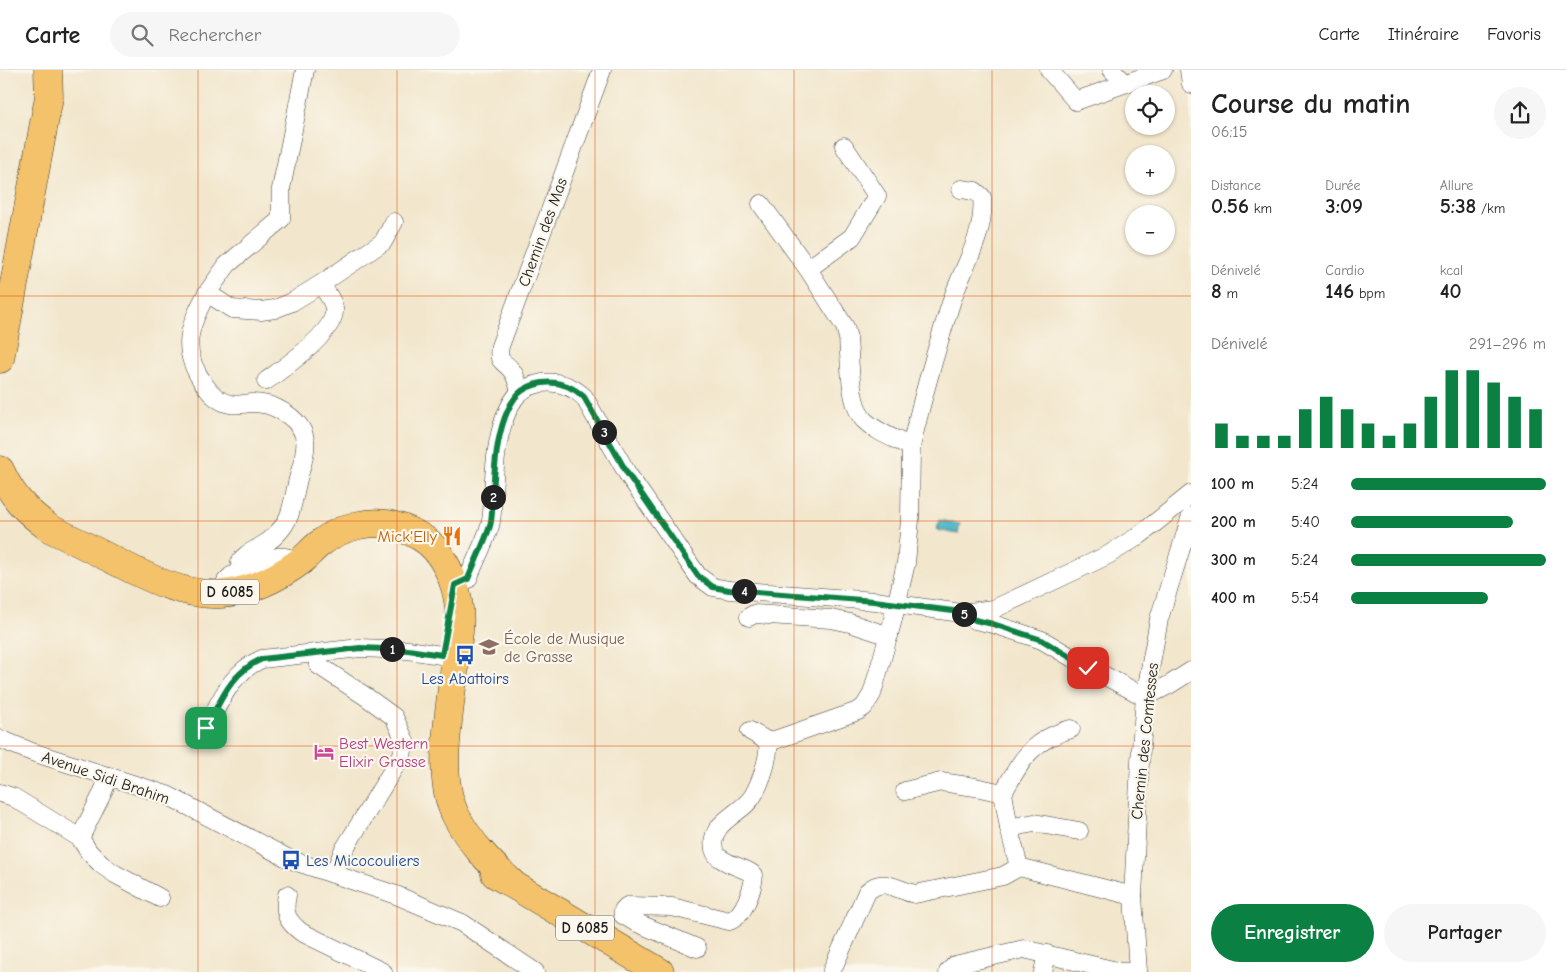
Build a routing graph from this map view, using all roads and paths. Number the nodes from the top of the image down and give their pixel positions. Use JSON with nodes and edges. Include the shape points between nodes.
{"nodes":[{"id":1,"x":48,"y":70,"type":"edge"},
{"id":2,"x":305,"y":70,"type":"edge"},
{"id":3,"x":602,"y":70,"type":"edge"},
{"id":4,"x":1049,"y":70,"type":"edge"},
{"id":5,"x":1112,"y":70,"type":"edge"},
{"id":6,"x":1163,"y":70,"type":"edge"},
{"id":7,"x":1189,"y":70,"type":"edge"},
{"id":8,"x":1125,"y":83,"type":"junction"},
{"id":9,"x":1191,"y":84,"type":"edge"},
{"id":10,"x":844,"y":146,"type":"dead end"},
{"id":11,"x":961,"y":189,"type":"dead end"},
{"id":12,"x":761,"y":204,"type":"dead end"},
{"id":13,"x":394,"y":222,"type":"dead end"},
{"id":14,"x":808,"y":269,"type":"junction"},
{"id":15,"x":321,"y":284,"type":"junction"},
{"id":16,"x":207,"y":293,"type":"junction"},
{"id":17,"x":0,"y":359,"type":"edge"},
{"id":18,"x":266,"y":381,"type":"dead end"},
{"id":19,"x":520,"y":391,"type":"junction"},
{"id":20,"x":911,"y":447,"type":"junction"},
{"id":21,"x":0,"y":470,"type":"edge"},
{"id":22,"x":1191,"y":496,"type":"edge"},
{"id":23,"x":1191,"y":516,"type":"edge"},
{"id":24,"x":301,"y":561,"type":"junction"},
{"id":25,"x":243,"y":572,"type":"junction"},
{"id":26,"x":455,"y":585,"type":"junction"},
{"id":27,"x":223,"y":594,"type":"junction"},
{"id":28,"x":897,"y":604,"type":"junction"},
{"id":29,"x":961,"y":612,"type":"junction"},
{"id":30,"x":749,"y":617,"type":"dead end"},
{"id":31,"x":889,"y":636,"type":"junction"},
{"id":32,"x":318,"y":653,"type":"junction"},
{"id":33,"x":442,"y":655,"type":"junction"},
{"id":34,"x":1191,"y":671,"type":"edge"},
{"id":35,"x":1145,"y":697,"type":"junction"},
{"id":36,"x":206,"y":728,"type":"dead end"},
{"id":37,"x":1071,"y":729,"type":"dead end"},
{"id":38,"x":750,"y":731,"type":"dead end"},
{"id":39,"x":446,"y":738,"type":"junction"},
{"id":40,"x":0,"y":739,"type":"edge"},
{"id":41,"x":769,"y":742,"type":"junction"},
{"id":42,"x":109,"y":776,"type":"junction"},
{"id":43,"x":905,"y":791,"type":"dead end"},
{"id":44,"x":1003,"y":793,"type":"junction"},
{"id":45,"x":0,"y":794,"type":"edge"},
{"id":46,"x":1009,"y":828,"type":"junction"},
{"id":47,"x":1078,"y":831,"type":"dead end"},
{"id":48,"x":80,"y":838,"type":"junction"},
{"id":49,"x":1019,"y":867,"type":"junction"},
{"id":50,"x":334,"y":874,"type":"junction"},
{"id":51,"x":512,"y":883,"type":"junction"},
{"id":52,"x":288,"y":895,"type":"dead end"},
{"id":53,"x":1133,"y":896,"type":"junction"},
{"id":54,"x":160,"y":898,"type":"dead end"},
{"id":55,"x":697,"y":948,"type":"dead end"},
{"id":56,"x":1047,"y":954,"type":"junction"},
{"id":57,"x":383,"y":972,"type":"edge"},
{"id":58,"x":535,"y":972,"type":"edge"},
{"id":59,"x":660,"y":972,"type":"edge"},
{"id":60,"x":832,"y":972,"type":"edge"},
{"id":61,"x":948,"y":972,"type":"edge"},
{"id":62,"x":1043,"y":972,"type":"edge"},
{"id":63,"x":1138,"y":972,"type":"edge"}],
"edges":[{"from":1,"to":17,"type":"main road","via":[[45,118]]},
{"from":2,"to":16,"type":"street","via":[[281,189],[281,219],[227,265]]},
{"from":3,"to":19,"type":"street","name":"Chemin des Mas","via":[[500,346],[501,359],[512,371]]},
{"from":4,"to":8,"type":"street","via":[[1076,102]]},
{"from":5,"to":8,"type":"street"},
{"from":6,"to":8,"type":"street"},
{"from":7,"to":9,"type":"street"},
{"from":10,"to":14,"type":"street","via":[[877,196],[852,237]]},
{"from":11,"to":20,"type":"street","via":[[975,191],[982,197],[980,226],[951,303]]},
{"from":12,"to":14,"type":"street"},
{"from":13,"to":15,"type":"street","via":[[383,242]]},
{"from":14,"to":20,"type":"street","via":[[845,327],[854,403],[859,413],[875,428]]},
{"from":15,"to":16,"type":"street","via":[[292,302],[261,311],[232,309]]},
{"from":15,"to":18,"type":"street","via":[[334,306],[333,317],[311,347]]},
{"from":16,"to":25,"type":"street","via":[[190,331],[189,353],[196,373],[210,392],[225,402],[254,403],[281,411],[295,420],[306,441],[289,516],[281,530],[267,543],[243,557],[240,562]]},
{"from":19,"to":26,"type":"street","via":[[513,399],[498,436],[490,525],[468,579]]},
{"from":19,"to":28,"type":"street","via":[[548,382],[574,388],[584,397],[645,500],[698,576],[713,587]]},
{"from":20,"to":28,"type":"street","via":[[908,541]]},
{"from":21,"to":27,"type":"main road","number":"D 6085","via":[[20,503],[49,528],[161,583],[181,590]]},
{"from":22,"to":29,"type":"street","via":[[1108,555],[994,609]]},
{"from":23,"to":35,"type":"street","name":"Chemin des Comtesses","via":[[1159,619]]},
{"from":24,"to":25,"type":"street","via":[[277,557]]},
{"from":24,"to":26,"type":"main road","number":"D 6085","via":[[320,544],[356,524],[391,524],[421,537],[432,546]]},
{"from":24,"to":27,"type":"main road","number":"D 6085","via":[[263,583]]},
{"from":25,"to":27,"type":"street","via":[[226,581]]},
{"from":26,"to":33,"type":"main road","number":"D 6085"},
{"from":26,"to":39,"type":"main road","number":"D 6085","via":[[459,627]]},
{"from":28,"to":29,"type":"street"},
{"from":28,"to":31,"type":"street"},
{"from":29,"to":35,"type":"street","via":[[975,620],[1042,640]]},
{"from":30,"to":31,"type":"street","via":[[754,614],[831,619]]},
{"from":31,"to":41,"type":"street","via":[[872,694],[864,707]]},
{"from":32,"to":33,"type":"street","via":[[360,648]]},
{"from":32,"to":36,"type":"street","via":[[262,659],[251,664],[234,678]]},
{"from":32,"to":50,"type":"street","via":[[318,665],[394,717],[405,741],[402,754],[343,851]]},
{"from":33,"to":39,"type":"main road","via":[[448,659],[442,716]]},
{"from":33,"to":51,"type":"main road","number":"D 6085","via":[[432,741],[440,805],[445,820],[474,858]]},
{"from":34,"to":35,"type":"street"},
{"from":35,"to":53,"type":"street","name":"Chemin des Comtesses"},
{"from":37,"to":44,"type":"street","via":[[1055,733],[1028,752]]},
{"from":38,"to":41,"type":"street"},
{"from":39,"to":51,"type":"main road","number":"D 6085","via":[[447,777],[455,814],[481,854]]},
{"from":40,"to":42,"type":"street","name":"Avenue Sidi Brahim"},
{"from":41,"to":55,"type":"street","via":[[754,793],[740,811],[720,825],[712,843],[720,859],[754,875],[754,883],[741,913],[729,921],[672,908],[627,906],[623,910],[623,915],[634,922]]},
{"from":42,"to":48,"type":"street"},
{"from":42,"to":50,"type":"street","name":"Avenue Sidi Brahim","via":[[167,795],[292,860]]},
{"from":43,"to":44,"type":"street","via":[[941,782]]},
{"from":44,"to":46,"type":"street"},
{"from":45,"to":48,"type":"street","via":[[13,797]]},
{"from":46,"to":47,"type":"street","via":[[1034,823]]},
{"from":46,"to":49,"type":"street"},
{"from":48,"to":54,"type":"street","via":[[108,870]]},
{"from":49,"to":53,"type":"street"},
{"from":49,"to":60,"type":"street","via":[[1003,876],[915,894],[885,884],[874,886],[867,892]]},
{"from":50,"to":58,"type":"street","name":"Avenue Sidi Brahim","via":[[396,894],[462,923]]},
{"from":51,"to":59,"type":"main road","number":"D 6085"},
{"from":52,"to":57,"type":"street","via":[[287,915],[301,932]]},
{"from":53,"to":63,"type":"street","name":"Chemin des Comtesses"},
{"from":56,"to":61,"type":"street","via":[[1024,949],[955,965]]},
{"from":56,"to":62,"type":"street"},
{"from":56,"to":63,"type":"street","via":[[1121,972]]}]}
